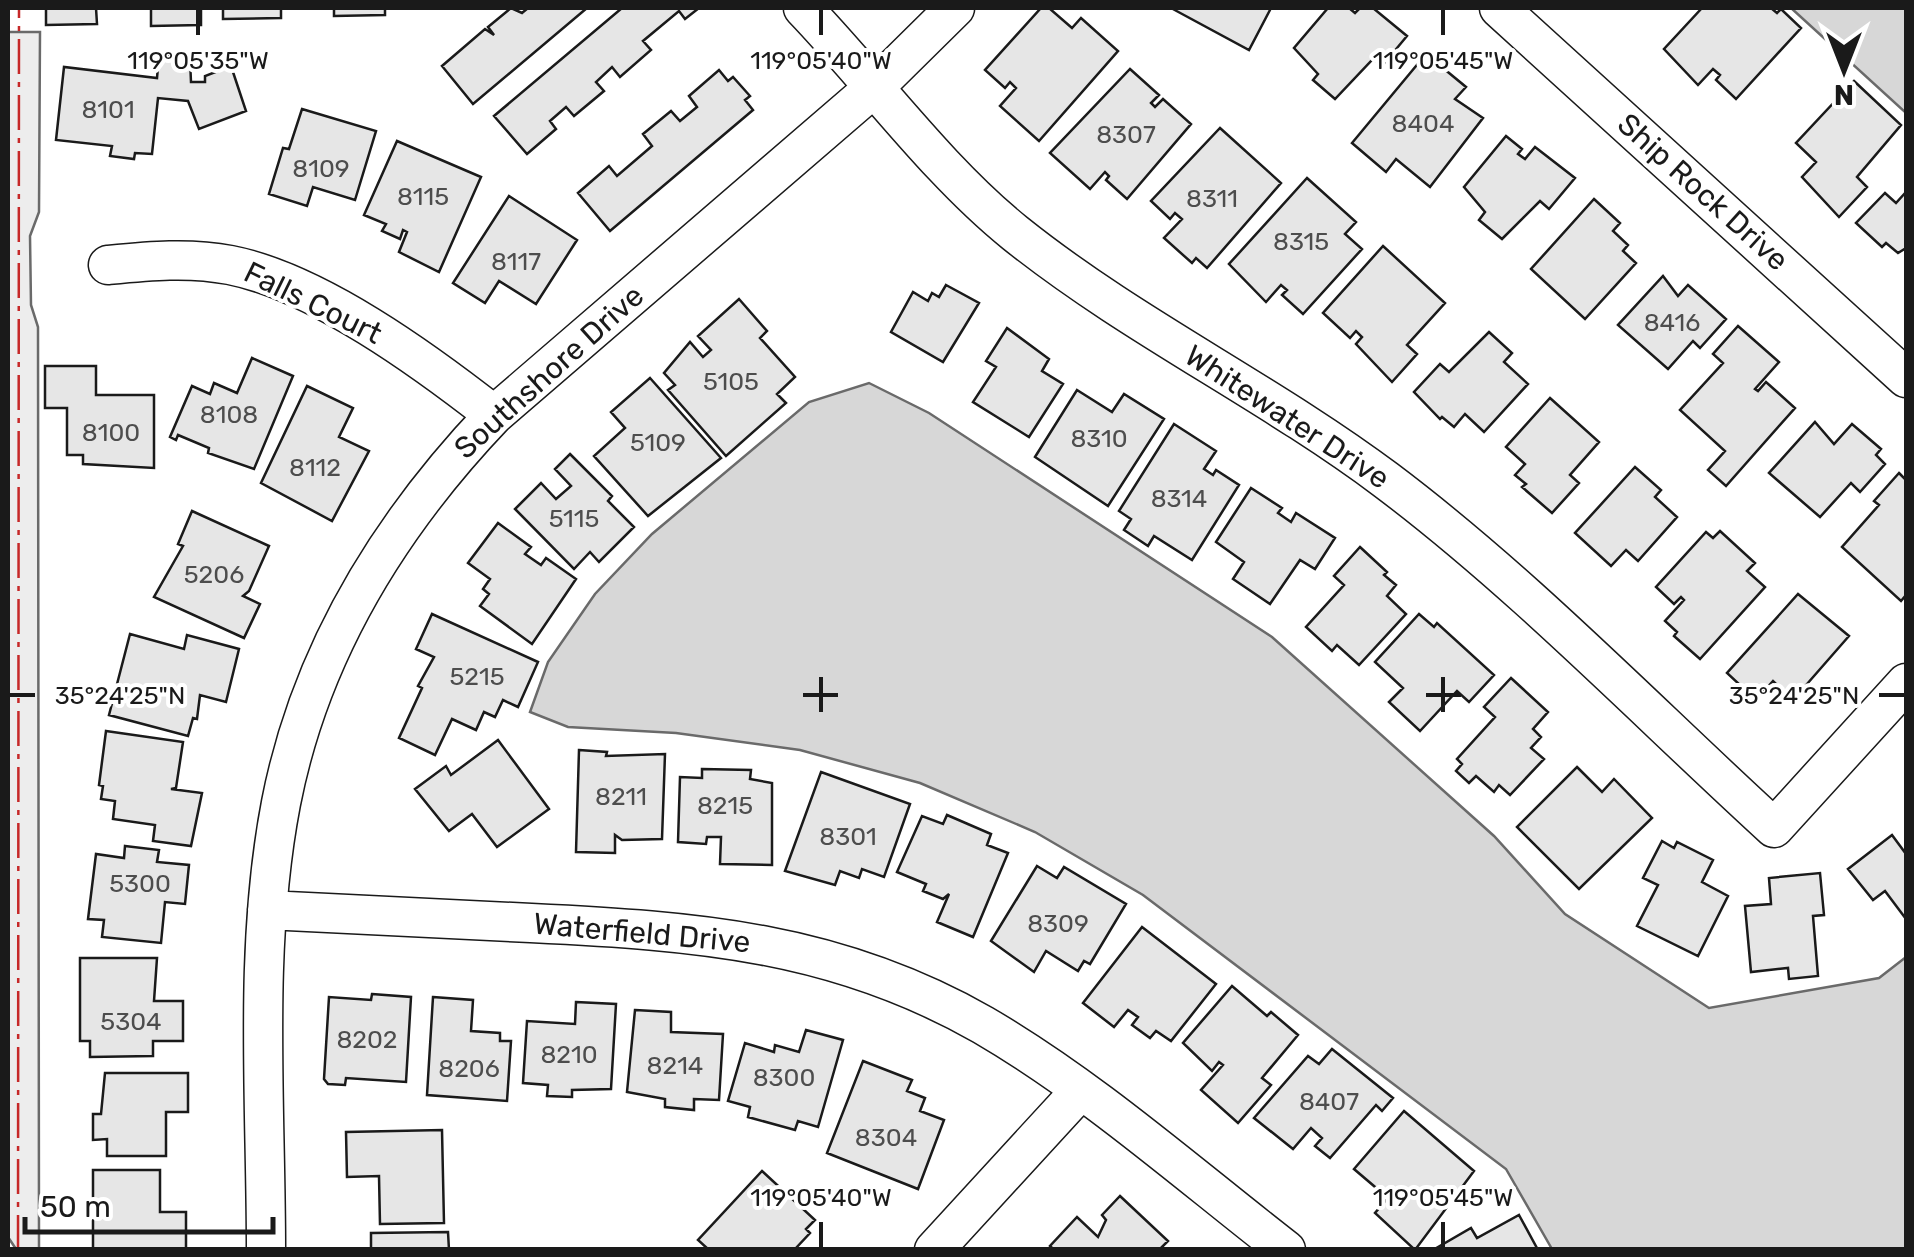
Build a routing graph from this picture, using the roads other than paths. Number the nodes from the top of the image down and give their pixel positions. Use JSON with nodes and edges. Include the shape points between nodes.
{"nodes":[{"id":1,"x":804,"y":8,"type":"edge"},
{"id":2,"x":955,"y":8,"type":"edge"},
{"id":3,"x":1499,"y":8,"type":"edge"},
{"id":4,"x":877,"y":85,"type":"junction"},
{"id":5,"x":108,"y":266,"type":"dead end"},
{"id":6,"x":1906,"y":378,"type":"edge"},
{"id":7,"x":494,"y":416,"type":"junction"},
{"id":8,"x":1906,"y":682,"type":"edge"},
{"id":9,"x":267,"y":910,"type":"junction"},
{"id":10,"x":1080,"y":1092,"type":"junction"},
{"id":11,"x":266,"y":1250,"type":"edge"},
{"id":12,"x":934,"y":1250,"type":"edge"},
{"id":13,"x":1286,"y":1250,"type":"edge"}],
"edges":[{"from":1,"to":4,"type":"street","name":"Whitewater Drive"},
{"from":2,"to":4,"type":"street","name":"Southshore Drive"},
{"from":3,"to":6,"type":"street","name":"Ship Rock Drive"},
{"from":4,"to":7,"type":"street","name":"Southshore Drive"},
{"from":4,"to":8,"type":"street","name":"Whitewater Drive","via":[[1012,230],[1074,278],[1383,477],[1774,828]]},
{"from":5,"to":7,"type":"street","name":"Falls Court","via":[[170,258],[232,265],[288,286],[398,344]]},
{"from":7,"to":9,"type":"street","name":"Southshore Drive","via":[[400,526],[324,664],[281,802]]},
{"from":9,"to":10,"type":"street","name":"Waterfield Drive","via":[[686,930],[763,942],[912,990],[982,1025]]},
{"from":9,"to":11,"type":"street","name":"Southshore Drive"},
{"from":10,"to":12,"type":"street"},
{"from":10,"to":13,"type":"street","name":"Waterfield Drive"}]}
